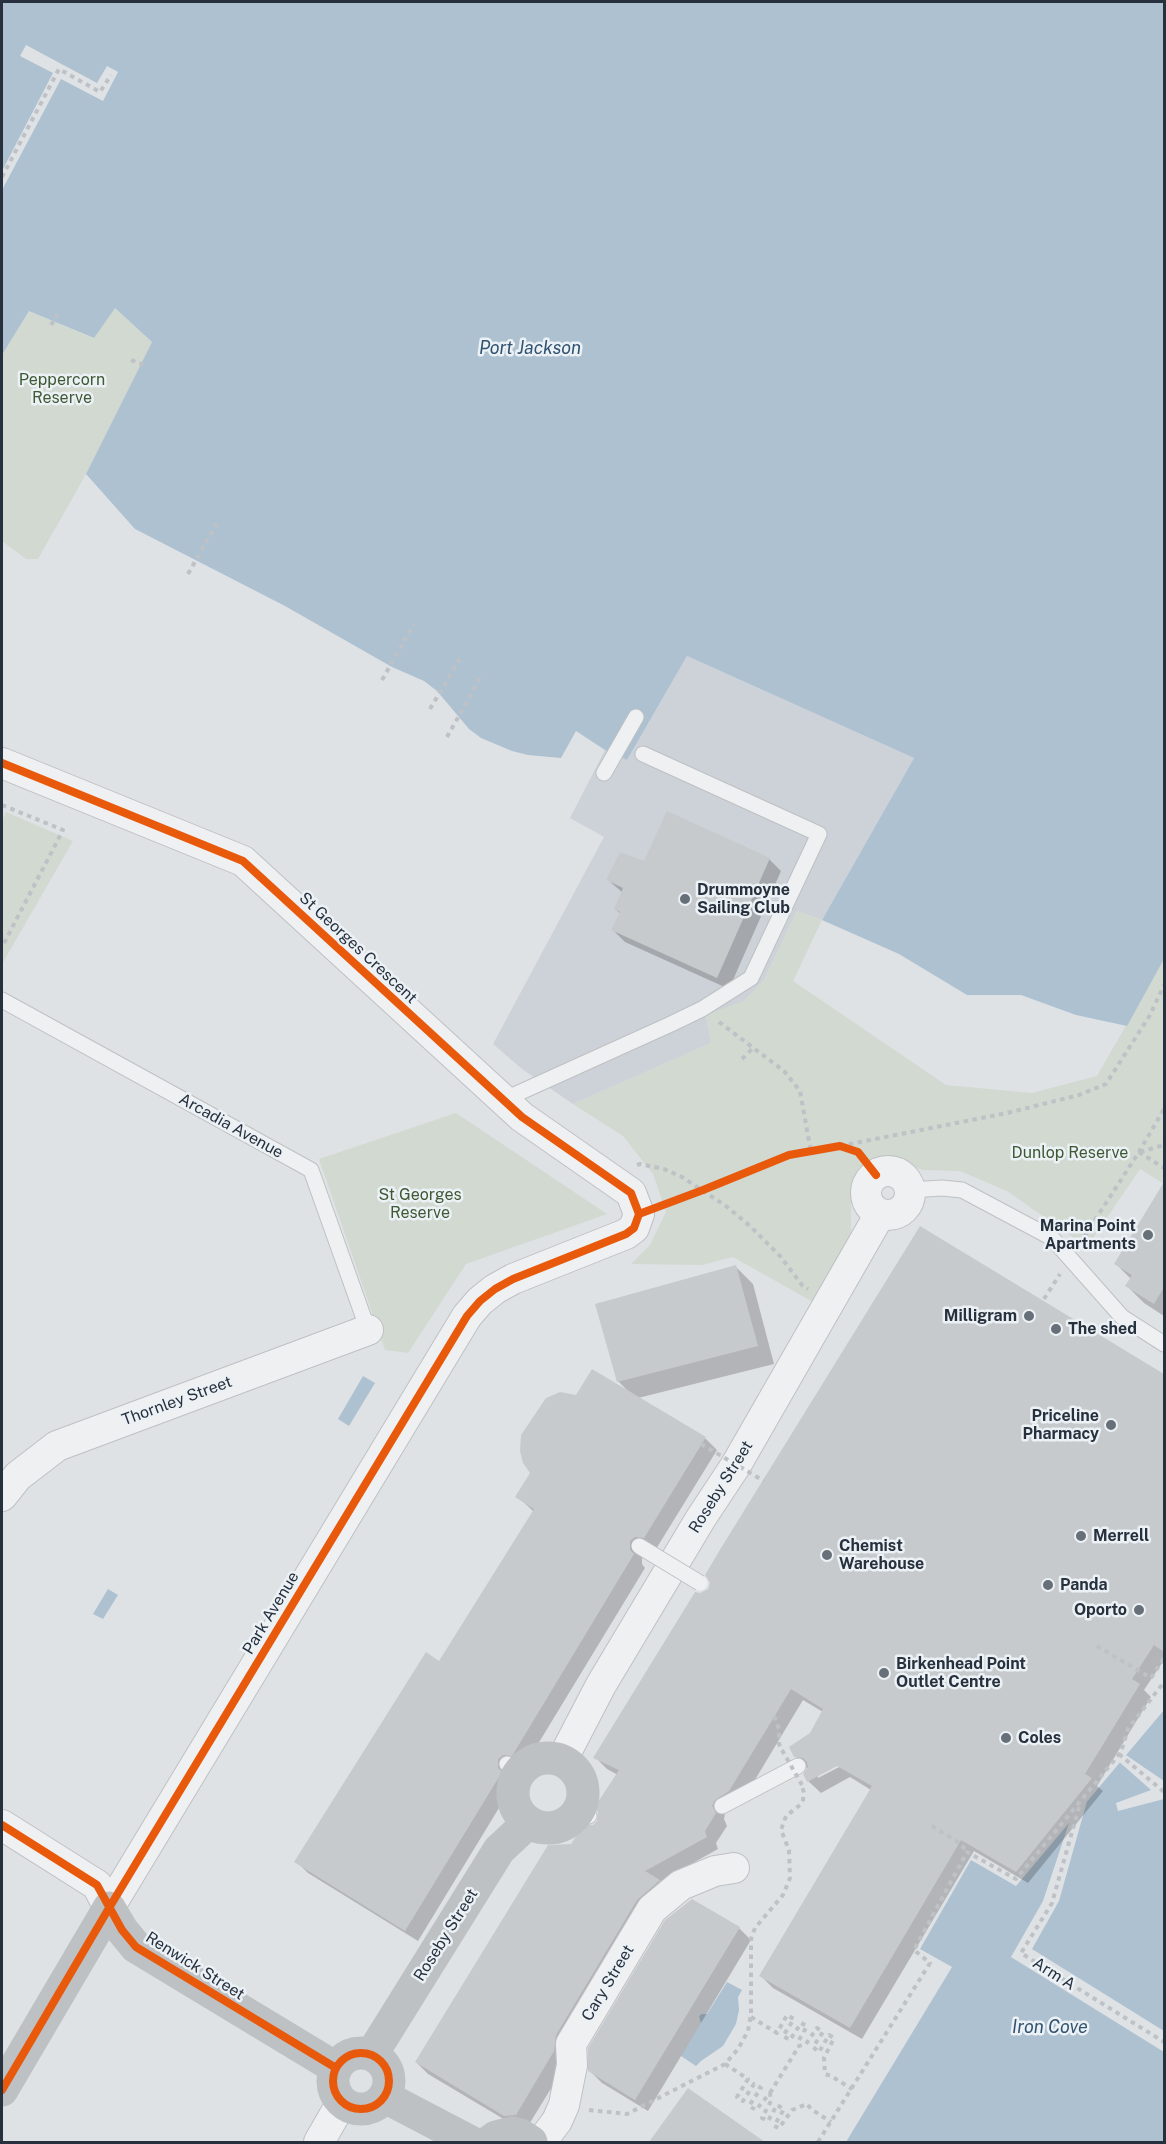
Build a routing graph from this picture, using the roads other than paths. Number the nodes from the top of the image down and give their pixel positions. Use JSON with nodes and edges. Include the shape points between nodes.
{"nodes":[{"id":1,"x":636,"y":717,"type":"dead end"},
{"id":2,"x":643,"y":754,"type":"dead end"},
{"id":3,"x":2,"y":763,"type":"edge"},
{"id":4,"x":604,"y":773,"type":"dead end"},
{"id":5,"x":2,"y":1000,"type":"edge"},
{"id":6,"x":502,"y":1100,"type":"junction"},
{"id":7,"x":910,"y":1190,"type":"joint"},
{"id":8,"x":634,"y":1228,"type":"joint"},
{"id":9,"x":368,"y":1330,"type":"joint"},
{"id":10,"x":1164,"y":1344,"type":"edge"},
{"id":11,"x":2,"y":1496,"type":"edge"},
{"id":12,"x":639,"y":1546,"type":"dead end"},
{"id":13,"x":700,"y":1584,"type":"dead end"},
{"id":14,"x":562,"y":1761,"type":"junction"},
{"id":15,"x":798,"y":1766,"type":"dead end"},
{"id":16,"x":722,"y":1806,"type":"dead end"},
{"id":17,"x":528,"y":1822,"type":"junction"},
{"id":18,"x":2,"y":1825,"type":"edge"},
{"id":19,"x":734,"y":1868,"type":"dead end"},
{"id":20,"x":109,"y":1908,"type":"junction"},
{"id":21,"x":372,"y":2054,"type":"junction"},
{"id":22,"x":336,"y":2068,"type":"junction"},
{"id":23,"x":2,"y":2090,"type":"edge"},
{"id":24,"x":385,"y":2097,"type":"junction"},
{"id":25,"x":342,"y":2102,"type":"junction"},
{"id":26,"x":319,"y":2142,"type":"edge"},
{"id":27,"x":471,"y":2142,"type":"edge"},
{"id":28,"x":489,"y":2142,"type":"edge"},
{"id":29,"x":531,"y":2142,"type":"edge"},
{"id":30,"x":537,"y":2142,"type":"edge"}],
"edges":[{"from":1,"to":4,"type":"lane"},
{"from":2,"to":6,"type":"lane","via":[[819,834],[751,978],[702,1009]]},
{"from":3,"to":6,"type":"street","name":"St Georges Crescent","via":[[243,861]]},
{"from":5,"to":9,"type":"lane","name":"Arcadia Avenue","via":[[311,1170]]},
{"from":6,"to":8,"type":"street","name":"St Georges Crescent","via":[[631,1193],[639,1214]]},
{"from":7,"to":10,"type":"lane","via":[[962,1190],[1052,1238],[1122,1317]]},
{"from":7,"to":14,"type":"street","name":"Roseby Street","via":[[908,1205],[902,1211],[888,1216],[880,1214],[736,1465],[601,1685]]},
{"from":8,"to":20,"type":"street","name":"Park Avenue","via":[[616,1240],[495,1289],[466,1316]]},
{"from":9,"to":11,"type":"street","name":"Thornley Street","via":[[57,1446],[18,1476]]},
{"from":12,"to":13,"type":"lane","bridge":true},
{"from":14,"to":17,"type":"street","via":[[539,1759],[514,1768],[515,1804]]},
{"from":14,"to":17,"type":"street","via":[[578,1776],[584,1812],[551,1827]]},
{"from":15,"to":16,"type":"lane"},
{"from":17,"to":21,"type":"street","name":"Roseby Street","via":[[499,1850]]},
{"from":18,"to":20,"type":"street","name":"Renwick Street","via":[[97,1885]]},
{"from":19,"to":30,"type":"street","name":"Cary Street","via":[[681,1885],[652,1909],[571,2044],[572,2065],[564,2105],[557,2121]]},
{"from":20,"to":22,"type":"street","name":"Renwick Street","via":[[136,1947]]},
{"from":20,"to":23,"type":"street","name":"Park Avenue"},
{"from":21,"to":22,"type":"street","via":[[347,2055]]},
{"from":21,"to":24,"type":"street","via":[[389,2072]]},
{"from":22,"to":25,"type":"street","via":[[334,2090]]},
{"from":24,"to":25,"type":"street","via":[[370,2108],[360,2109]]},
{"from":24,"to":27,"type":"street"},
{"from":25,"to":26,"type":"street"},
{"from":28,"to":29,"type":"street","via":[[512,2133]]}]}
